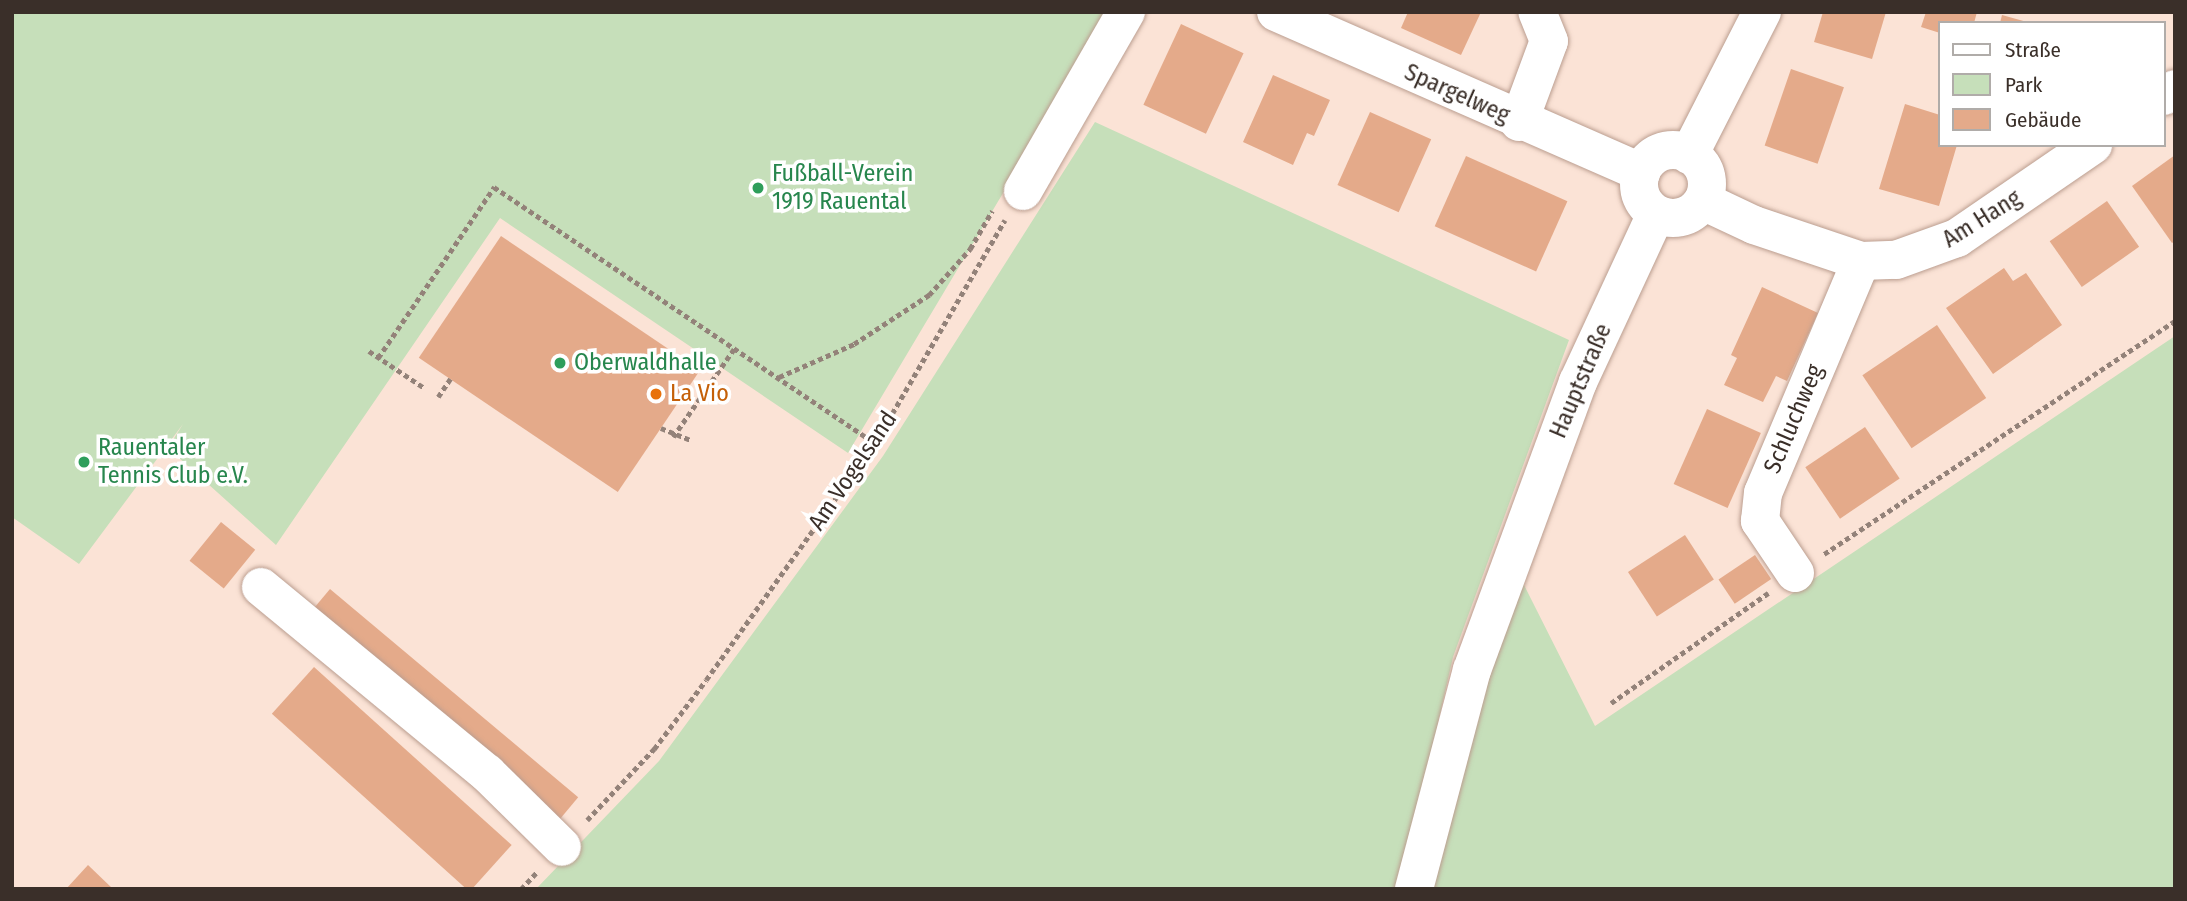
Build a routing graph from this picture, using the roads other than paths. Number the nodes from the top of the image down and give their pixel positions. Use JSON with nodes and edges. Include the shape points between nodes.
{"nodes":[{"id":1,"x":1126,"y":12,"type":"edge"},
{"id":2,"x":1276,"y":12,"type":"edge"},
{"id":3,"x":1536,"y":12,"type":"edge"},
{"id":4,"x":1762,"y":12,"type":"edge"},
{"id":5,"x":1519,"y":122,"type":"junction"},
{"id":6,"x":2089,"y":147,"type":"edge"},
{"id":7,"x":1689,"y":155,"type":"junction"},
{"id":8,"x":1641,"y":172,"type":"junction"},
{"id":9,"x":1010,"y":197,"type":"road end"},
{"id":10,"x":1703,"y":201,"type":"junction"},
{"id":11,"x":1656,"y":214,"type":"junction"},
{"id":12,"x":1861,"y":261,"type":"junction"},
{"id":13,"x":1795,"y":573,"type":"road end"},
{"id":14,"x":261,"y":587,"type":"dead end"},
{"id":15,"x":562,"y":847,"type":"road end"},
{"id":16,"x":1414,"y":889,"type":"edge"}],
"edges":[{"from":1,"to":9,"type":"street"},
{"from":2,"to":5,"type":"street","name":"Spargelweg"},
{"from":3,"to":5,"type":"street","via":[[1549,41]]},
{"from":4,"to":7,"type":"street"},
{"from":5,"to":8,"type":"street","name":"Spargelweg"},
{"from":6,"to":12,"type":"street","name":"Am Hang","via":[[1957,238],[1896,260]]},
{"from":7,"to":8,"type":"street","via":[[1665,151],[1650,159]]},
{"from":7,"to":10,"type":"street","via":[[1706,175]]},
{"from":8,"to":11,"type":"street","via":[[1641,196]]},
{"from":10,"to":11,"type":"street","via":[[1682,217]]},
{"from":10,"to":12,"type":"street","name":"Am Hang","via":[[1754,225]]},
{"from":11,"to":16,"type":"street","name":"Hauptstraße","via":[[1578,382],[1514,551],[1472,670]]},
{"from":12,"to":13,"type":"street","name":"Schluchweg","via":[[1763,493],[1760,521]]},
{"from":14,"to":15,"type":"street","via":[[487,773]]}]}
